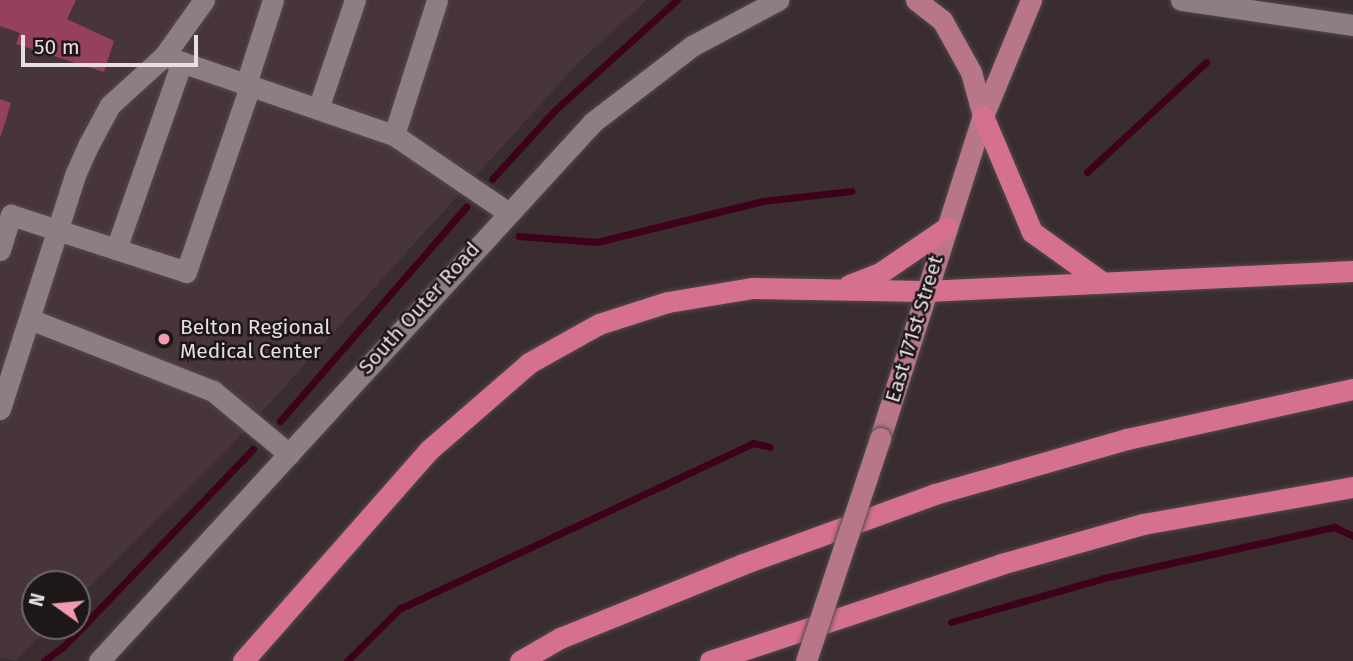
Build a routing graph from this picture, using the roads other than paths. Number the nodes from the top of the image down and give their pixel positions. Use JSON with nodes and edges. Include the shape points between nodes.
{"nodes":[{"id":1,"x":204,"y":0,"type":"edge"},
{"id":2,"x":273,"y":0,"type":"edge"},
{"id":3,"x":355,"y":0,"type":"edge"},
{"id":4,"x":438,"y":0,"type":"edge"},
{"id":5,"x":778,"y":0,"type":"edge"},
{"id":6,"x":916,"y":0,"type":"edge"},
{"id":7,"x":1031,"y":0,"type":"edge"},
{"id":8,"x":1181,"y":0,"type":"edge"},
{"id":9,"x":1353,"y":25,"type":"edge"},
{"id":10,"x":173,"y":59,"type":"junction"},
{"id":11,"x":248,"y":85,"type":"junction"},
{"id":12,"x":318,"y":109,"type":"junction"},
{"id":13,"x":983,"y":116,"type":"junction"},
{"id":14,"x":394,"y":135,"type":"junction"},
{"id":15,"x":506,"y":211,"type":"junction"},
{"id":16,"x":946,"y":228,"type":"junction"},
{"id":17,"x":60,"y":231,"type":"junction"},
{"id":18,"x":116,"y":249,"type":"junction"},
{"id":19,"x":0,"y":250,"type":"edge"},
{"id":20,"x":1353,"y":271,"type":"edge"},
{"id":21,"x":1099,"y":279,"type":"junction"},
{"id":22,"x":839,"y":289,"type":"junction"},
{"id":23,"x":926,"y":291,"type":"junction"},
{"id":24,"x":30,"y":319,"type":"junction"},
{"id":25,"x":1353,"y":389,"type":"edge"},
{"id":26,"x":0,"y":409,"type":"edge"},
{"id":27,"x":289,"y":454,"type":"junction"},
{"id":28,"x":1353,"y":486,"type":"edge"},
{"id":29,"x":99,"y":661,"type":"edge"},
{"id":30,"x":243,"y":661,"type":"edge"},
{"id":31,"x":520,"y":661,"type":"edge"},
{"id":32,"x":710,"y":661,"type":"edge"},
{"id":33,"x":806,"y":661,"type":"edge"}],
"edges":[{"from":1,"to":10,"type":"street"},
{"from":2,"to":11,"type":"street"},
{"from":3,"to":12,"type":"street"},
{"from":4,"to":14,"type":"street"},
{"from":5,"to":15,"type":"street","name":"South Outer Road","via":[[692,46],[640,81]]},
{"from":6,"to":13,"type":"main road","via":[[942,20],[971,72]]},
{"from":7,"to":13,"type":"main road","name":"East 171st Street"},
{"from":8,"to":9,"type":"street"},
{"from":10,"to":11,"type":"street"},
{"from":10,"to":17,"type":"street","via":[[110,105],[75,175]]},
{"from":10,"to":18,"type":"street"},
{"from":11,"to":12,"type":"street"},
{"from":11,"to":18,"type":"street","via":[[186,272]]},
{"from":12,"to":14,"type":"street"},
{"from":13,"to":16,"type":"main road","name":"East 171st Street"},
{"from":13,"to":21,"type":"highway","via":[[1032,232]]},
{"from":14,"to":15,"type":"street"},
{"from":15,"to":27,"type":"street","name":"South Outer Road"},
{"from":16,"to":22,"type":"highway","via":[[880,272]]},
{"from":16,"to":23,"type":"main road","name":"East 171st Street"},
{"from":17,"to":18,"type":"street"},
{"from":17,"to":19,"type":"street","via":[[11,215]]},
{"from":17,"to":24,"type":"street"},
{"from":20,"to":21,"type":"highway"},
{"from":21,"to":23,"type":"highway"},
{"from":22,"to":23,"type":"highway"},
{"from":22,"to":30,"type":"highway","via":[[753,288],[668,302],[599,324],[529,363],[429,450]]},
{"from":23,"to":33,"type":"main road","name":"East 171st Street","bridge":true},
{"from":24,"to":26,"type":"street"},
{"from":24,"to":27,"type":"street","via":[[213,391]]},
{"from":25,"to":31,"type":"highway","via":[[1127,439],[935,494],[719,573],[560,638]]},
{"from":27,"to":29,"type":"street","name":"South Outer Road"},
{"from":28,"to":32,"type":"highway","via":[[1143,524],[1001,564]]}]}
